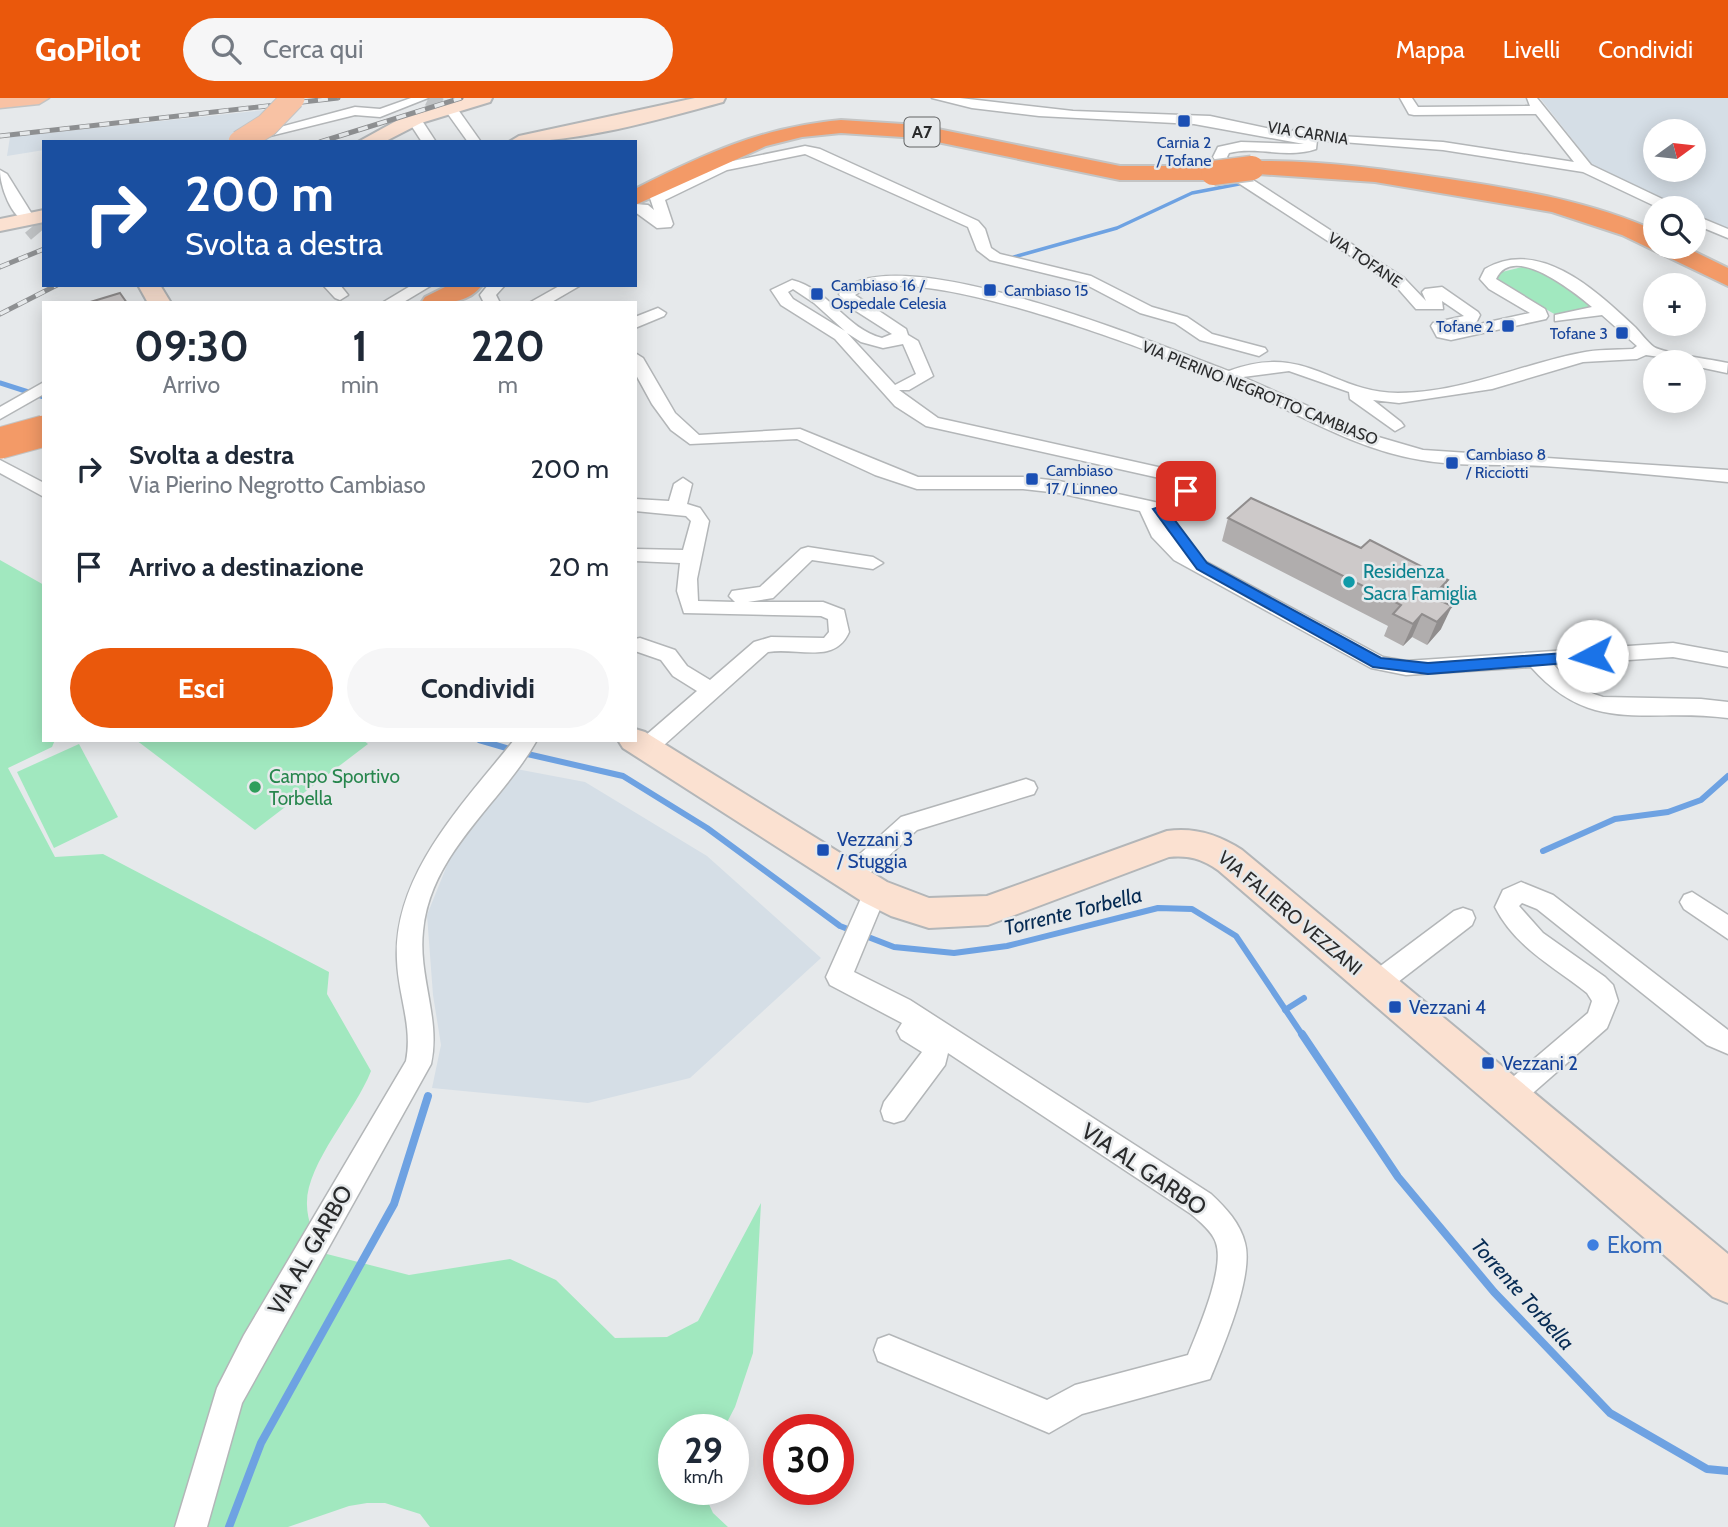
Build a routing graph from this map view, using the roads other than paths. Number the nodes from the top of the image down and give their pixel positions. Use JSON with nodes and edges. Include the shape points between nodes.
{"nodes":[{"id":1,"x":39,"y":98,"type":"edge"},
{"id":2,"x":293,"y":98,"type":"edge"},
{"id":3,"x":425,"y":98,"type":"edge"},
{"id":4,"x":483,"y":98,"type":"edge"},
{"id":5,"x":716,"y":98,"type":"edge"},
{"id":6,"x":938,"y":98,"type":"edge"},
{"id":7,"x":1406,"y":98,"type":"edge"},
{"id":8,"x":1531,"y":98,"type":"edge"},
{"id":9,"x":688,"y":101,"type":"edge"},
{"id":10,"x":0,"y":102,"type":"edge"},
{"id":11,"x":449,"y":107,"type":"junction"},
{"id":12,"x":1541,"y":110,"type":"junction"},
{"id":13,"x":414,"y":119,"type":"junction"},
{"id":14,"x":1195,"y":120,"type":"junction"},
{"id":15,"x":1156,"y":130,"type":"dead end"},
{"id":16,"x":1253,"y":130,"type":"junction"},
{"id":17,"x":242,"y":140,"type":"edge"},
{"id":18,"x":245,"y":140,"type":"edge"},
{"id":19,"x":372,"y":140,"type":"edge"},
{"id":20,"x":428,"y":140,"type":"edge"},
{"id":21,"x":474,"y":140,"type":"edge"},
{"id":22,"x":529,"y":140,"type":"edge"},
{"id":23,"x":1586,"y":168,"type":"junction"},
{"id":24,"x":3,"y":183,"type":"edge"},
{"id":25,"x":1645,"y":196,"type":"edge"},
{"id":26,"x":637,"y":202,"type":"edge"},
{"id":27,"x":637,"y":204,"type":"edge"},
{"id":28,"x":637,"y":206,"type":"edge"},
{"id":29,"x":637,"y":223,"type":"edge"},
{"id":30,"x":1,"y":224,"type":"edge"},
{"id":31,"x":1706,"y":224,"type":"edge"},
{"id":32,"x":39,"y":225,"type":"edge"},
{"id":33,"x":1728,"y":234,"type":"edge"},
{"id":34,"x":1643,"y":235,"type":"edge"},
{"id":35,"x":1690,"y":259,"type":"edge"},
{"id":36,"x":932,"y":269,"type":"dead end"},
{"id":37,"x":1728,"y":278,"type":"edge"},
{"id":38,"x":918,"y":284,"type":"junction"},
{"id":39,"x":420,"y":287,"type":"edge"},
{"id":40,"x":465,"y":287,"type":"edge"},
{"id":41,"x":569,"y":287,"type":"edge"},
{"id":42,"x":394,"y":301,"type":"edge"},
{"id":43,"x":438,"y":301,"type":"edge"},
{"id":44,"x":541,"y":301,"type":"edge"},
{"id":45,"x":1602,"y":310,"type":"junction"},
{"id":46,"x":658,"y":313,"type":"dead end"},
{"id":47,"x":1561,"y":318,"type":"dead end"},
{"id":48,"x":637,"y":322,"type":"edge"},
{"id":49,"x":899,"y":337,"type":"junction"},
{"id":50,"x":1645,"y":350,"type":"edge"},
{"id":51,"x":1259,"y":351,"type":"dead end"},
{"id":52,"x":1643,"y":351,"type":"edge"},
{"id":53,"x":637,"y":362,"type":"edge"},
{"id":54,"x":1706,"y":363,"type":"edge"},
{"id":55,"x":1727,"y":368,"type":"edge"},
{"id":56,"x":1229,"y":377,"type":"junction"},
{"id":57,"x":904,"y":386,"type":"dead end"},
{"id":58,"x":42,"y":388,"type":"edge"},
{"id":59,"x":1354,"y":394,"type":"dead end"},
{"id":60,"x":1,"y":416,"type":"edge"},
{"id":61,"x":1395,"y":426,"type":"dead end"},
{"id":62,"x":42,"y":436,"type":"edge"},
{"id":63,"x":0,"y":443,"type":"edge"},
{"id":64,"x":0,"y":449,"type":"edge"},
{"id":65,"x":0,"y":465,"type":"edge"},
{"id":66,"x":1728,"y":476,"type":"edge"},
{"id":67,"x":683,"y":484,"type":"dead end"},
{"id":68,"x":42,"y":490,"type":"edge"},
{"id":69,"x":637,"y":505,"type":"edge"},
{"id":70,"x":677,"y":507,"type":"junction"},
{"id":71,"x":1154,"y":508,"type":"junction"},
{"id":72,"x":637,"y":555,"type":"edge"},
{"id":73,"x":691,"y":557,"type":"junction"},
{"id":74,"x":873,"y":564,"type":"dead end"},
{"id":75,"x":687,"y":599,"type":"junction"},
{"id":76,"x":640,"y":645,"type":"dead end"},
{"id":77,"x":1728,"y":660,"type":"edge"},
{"id":78,"x":1538,"y":661,"type":"junction"},
{"id":79,"x":712,"y":691,"type":"junction"},
{"id":80,"x":1728,"y":710,"type":"edge"},
{"id":81,"x":524,"y":742,"type":"edge"},
{"id":82,"x":640,"y":744,"type":"edge"},
{"id":83,"x":1026,"y":788,"type":"dead end"},
{"id":84,"x":864,"y":895,"type":"junction"},
{"id":85,"x":1692,"y":902,"type":"dead end"},
{"id":86,"x":1464,"y":918,"type":"dead end"},
{"id":87,"x":1728,"y":929,"type":"edge"},
{"id":88,"x":1376,"y":984,"type":"junction"},
{"id":89,"x":901,"y":1009,"type":"junction"},
{"id":90,"x":1728,"y":1042,"type":"edge"},
{"id":91,"x":1509,"y":1097,"type":"junction"},
{"id":92,"x":894,"y":1111,"type":"dead end"},
{"id":93,"x":1728,"y":1282,"type":"edge"},
{"id":94,"x":890,"y":1350,"type":"dead end"},
{"id":95,"x":191,"y":1527,"type":"edge"}],
"edges":[{"from":1,"to":10,"type":"main road"},
{"from":2,"to":17,"type":"main road","bridge":true,"via":[[267,124]]},
{"from":3,"to":18,"type":"street","via":[[381,112],[355,111],[294,124]]},
{"from":4,"to":11,"type":"street"},
{"from":5,"to":9,"type":"street"},
{"from":6,"to":14,"type":"street","name":"VIA CARNIA","via":[[998,109]]},
{"from":7,"to":12,"type":"street","via":[[1414,111]]},
{"from":8,"to":12,"type":"street"},
{"from":9,"to":22,"type":"street","via":[[653,116]]},
{"from":11,"to":13,"type":"street"},
{"from":11,"to":21,"type":"street"},
{"from":12,"to":23,"type":"street"},
{"from":13,"to":19,"type":"street"},
{"from":13,"to":20,"type":"street"},
{"from":14,"to":16,"type":"street","name":"VIA TOFANE"},
{"from":14,"to":23,"type":"street","name":"VIA CARNIA","via":[[1229,121],[1340,140],[1443,146]]},
{"from":15,"to":16,"type":"street","name":"VIA TOFANE"},
{"from":16,"to":45,"type":"street","name":"VIA TOFANE","via":[[1299,137],[1312,144],[1303,149],[1226,148],[1220,157],[1231,172],[1399,281],[1424,307],[1437,306],[1430,292],[1437,290],[1472,315],[1469,322],[1439,326],[1443,334],[1540,316],[1489,281],[1490,272],[1510,264],[1533,263],[1545,268]]},
{"from":23,"to":25,"type":"street","name":"VIA CARNIA"},
{"from":24,"to":32,"type":"street"},
{"from":26,"to":34,"type":"highway","number":"A7","bridge":true,"via":[[739,147],[803,130],[854,127],[931,133],[1119,173],[1162,176],[1295,166],[1356,171],[1552,202]]},
{"from":27,"to":51,"type":"street","via":[[666,224],[657,198],[723,167],[805,150],[815,152],[953,208],[975,226],[988,254],[1086,279],[1146,310],[1181,320],[1206,337]]},
{"from":28,"to":29,"type":"street"},
{"from":30,"to":32,"type":"street"},
{"from":31,"to":33,"type":"street"},
{"from":35,"to":37,"type":"highway"},
{"from":36,"to":38,"type":"street"},
{"from":38,"to":49,"type":"street","name":"VIA PIERINO NEGROTTO CAMBIASO","via":[[867,283],[847,295],[897,328]]},
{"from":38,"to":56,"type":"street","name":"VIA PIERINO NEGROTTO CAMBIASO","via":[[1017,300]]},
{"from":39,"to":42,"type":"street"},
{"from":40,"to":43,"type":"highway"},
{"from":41,"to":44,"type":"street"},
{"from":45,"to":47,"type":"street"},
{"from":45,"to":50,"type":"street","name":"VIA TOFANE","via":[[1643,342]]},
{"from":46,"to":48,"type":"street"},
{"from":49,"to":57,"type":"street","via":[[910,341],[925,376]]},
{"from":49,"to":71,"type":"street","via":[[884,344],[872,342],[807,290],[789,285],[779,290],[787,302],[841,336],[901,402],[921,417],[959,431],[1170,475],[1184,487],[1185,497],[1179,505]]},
{"from":52,"to":56,"type":"street","via":[[1582,357],[1492,384],[1399,398],[1373,395],[1290,366],[1250,369]]},
{"from":53,"to":71,"type":"street","via":[[662,406],[684,434],[696,440],[800,434],[917,483],[1035,485]]},
{"from":54,"to":55,"type":"street"},
{"from":56,"to":66,"type":"street","name":"VIA PIERINO NEGROTTO CAMBIASO","via":[[1369,440],[1422,455]]},
{"from":58,"to":60,"type":"street"},
{"from":59,"to":61,"type":"street"},
{"from":60,"to":62,"type":"street"},
{"from":62,"to":63,"type":"highway","bridge":true},
{"from":62,"to":64,"type":"street"},
{"from":65,"to":68,"type":"street"},
{"from":67,"to":70,"type":"street"},
{"from":69,"to":70,"type":"street"},
{"from":70,"to":73,"type":"street","via":[[699,516]]},
{"from":71,"to":78,"type":"street","via":[[1166,542],[1181,556],[1378,663],[1428,668]]},
{"from":72,"to":73,"type":"street"},
{"from":73,"to":75,"type":"street"},
{"from":74,"to":75,"type":"street","via":[[808,553],[766,593]]},
{"from":75,"to":79,"type":"street","via":[[691,608],[823,609],[837,615],[841,624],[836,640],[829,645],[766,645]]},
{"from":76,"to":79,"type":"street","via":[[667,655],[680,671]]},
{"from":77,"to":78,"type":"street","via":[[1673,650]]},
{"from":78,"to":80,"type":"street","via":[[1565,691],[1602,706]]},
{"from":79,"to":82,"type":"street"},
{"from":81,"to":95,"type":"street","name":"VIA AL GARBO","via":[[454,828],[420,897],[410,923],[409,959],[424,1045],[418,1064],[254,1346],[228,1399]]},
{"from":82,"to":84,"type":"street","name":"VIA FALIERO VEZZANI"},
{"from":83,"to":84,"type":"street","via":[[909,823]]},
{"from":84,"to":88,"type":"street","name":"VIA FALIERO VEZZANI","via":[[923,914],[959,915],[988,910],[1167,844],[1197,843],[1230,860]]},
{"from":84,"to":89,"type":"street","name":"VIA AL GARBO","via":[[839,977]]},
{"from":85,"to":87,"type":"street"},
{"from":86,"to":88,"type":"street","name":"VIA FALIERO VEZZANI"},
{"from":88,"to":91,"type":"street","name":"VIA FALIERO VEZZANI"},
{"from":89,"to":92,"type":"street","via":[[899,1019],[905,1028],[934,1046],[936,1052]]},
{"from":89,"to":94,"type":"street","name":"VIA AL GARBO","via":[[1201,1204],[1219,1221],[1231,1243],[1232,1264],[1199,1368],[1075,1400],[1049,1417]]},
{"from":90,"to":91,"type":"street","via":[[1545,902],[1521,892],[1511,897],[1507,907],[1511,917],[1596,985],[1605,1001],[1598,1020]]},
{"from":91,"to":93,"type":"street","name":"VIA FALIERO VEZZANI"}]}
